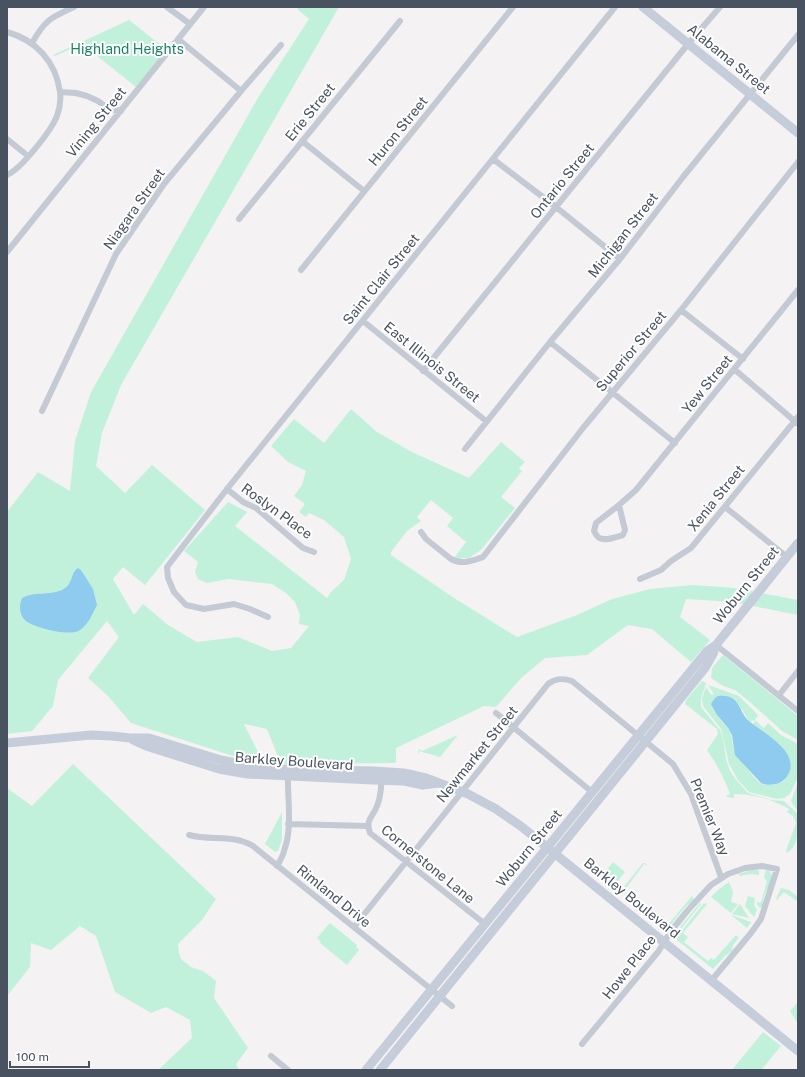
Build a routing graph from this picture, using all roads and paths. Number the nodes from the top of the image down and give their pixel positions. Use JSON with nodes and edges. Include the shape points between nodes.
{"nodes":[{"id":1,"x":74,"y":7,"type":"edge"},
{"id":2,"x":167,"y":7,"type":"edge"},
{"id":3,"x":204,"y":7,"type":"edge"},
{"id":4,"x":513,"y":7,"type":"edge"},
{"id":5,"x":615,"y":7,"type":"edge"},
{"id":6,"x":643,"y":7,"type":"edge"},
{"id":7,"x":720,"y":7,"type":"edge"},
{"id":8,"x":400,"y":21,"type":"dead end"},
{"id":9,"x":190,"y":24,"type":"junction"},
{"id":10,"x":7,"y":32,"type":"edge"},
{"id":11,"x":798,"y":35,"type":"edge"},
{"id":12,"x":178,"y":39,"type":"junction"},
{"id":13,"x":32,"y":43,"type":"junction"},
{"id":14,"x":688,"y":44,"type":"junction"},
{"id":15,"x":281,"y":45,"type":"dead end"},
{"id":16,"x":241,"y":90,"type":"junction"},
{"id":17,"x":60,"y":92,"type":"junction"},
{"id":18,"x":750,"y":94,"type":"junction"},
{"id":19,"x":121,"y":111,"type":"junction"},
{"id":20,"x":798,"y":133,"type":"edge"},
{"id":21,"x":7,"y":139,"type":"edge"},
{"id":22,"x":302,"y":141,"type":"junction"},
{"id":23,"x":28,"y":156,"type":"junction"},
{"id":24,"x":493,"y":159,"type":"junction"},
{"id":25,"x":798,"y":162,"type":"edge"},
{"id":26,"x":7,"y":175,"type":"edge"},
{"id":27,"x":364,"y":190,"type":"junction"},
{"id":28,"x":556,"y":207,"type":"junction"},
{"id":29,"x":239,"y":219,"type":"dead end"},
{"id":30,"x":7,"y":252,"type":"edge"},
{"id":31,"x":620,"y":260,"type":"junction"},
{"id":32,"x":301,"y":270,"type":"dead end"},
{"id":33,"x":798,"y":290,"type":"edge"},
{"id":34,"x":680,"y":310,"type":"junction"},
{"id":35,"x":363,"y":321,"type":"junction"},
{"id":36,"x":550,"y":342,"type":"junction"},
{"id":37,"x":742,"y":359,"type":"junction"},
{"id":38,"x":734,"y":369,"type":"junction"},
{"id":39,"x":423,"y":371,"type":"junction"},
{"id":40,"x":612,"y":392,"type":"junction"},
{"id":41,"x":42,"y":411,"type":"dead end"},
{"id":42,"x":486,"y":421,"type":"junction"},
{"id":43,"x":797,"y":421,"type":"edge"},
{"id":44,"x":674,"y":443,"type":"junction"},
{"id":45,"x":465,"y":449,"type":"dead end"},
{"id":46,"x":227,"y":489,"type":"junction"},
{"id":47,"x":619,"y":505,"type":"junction"},
{"id":48,"x":725,"y":507,"type":"junction"},
{"id":49,"x":421,"y":532,"type":"dead end"},
{"id":50,"x":798,"y":543,"type":"edge"},
{"id":51,"x":314,"y":552,"type":"dead end"},
{"id":52,"x":787,"y":557,"type":"junction"},
{"id":53,"x":640,"y":579,"type":"dead end"},
{"id":54,"x":268,"y":617,"type":"dead end"},
{"id":55,"x":716,"y":645,"type":"junction"},
{"id":56,"x":798,"y":671,"type":"edge"},
{"id":57,"x":779,"y":695,"type":"junction"},
{"id":58,"x":798,"y":711,"type":"edge"},
{"id":59,"x":496,"y":713,"type":"dead end"},
{"id":60,"x":514,"y":727,"type":"junction"},
{"id":61,"x":642,"y":738,"type":"junction"},
{"id":62,"x":7,"y":743,"type":"edge"},
{"id":63,"x":288,"y":773,"type":"junction"},
{"id":64,"x":383,"y":776,"type":"junction"},
{"id":65,"x":462,"y":792,"type":"junction"},
{"id":66,"x":592,"y":792,"type":"junction"},
{"id":67,"x":288,"y":824,"type":"junction"},
{"id":68,"x":367,"y":826,"type":"junction"},
{"id":69,"x":189,"y":835,"type":"dead end"},
{"id":70,"x":551,"y":851,"type":"junction"},
{"id":71,"x":406,"y":862,"type":"junction"},
{"id":72,"x":277,"y":866,"type":"junction"},
{"id":73,"x":721,"y":877,"type":"junction"},
{"id":74,"x":485,"y":924,"type":"junction"},
{"id":75,"x":354,"y":927,"type":"junction"},
{"id":76,"x":664,"y":943,"type":"junction"},
{"id":77,"x":711,"y":981,"type":"junction"},
{"id":78,"x":432,"y":990,"type":"junction"},
{"id":79,"x":440,"y":996,"type":"junction"},
{"id":80,"x":452,"y":1006,"type":"dead end"},
{"id":81,"x":582,"y":1044,"type":"dead end"},
{"id":82,"x":798,"y":1051,"type":"edge"},
{"id":83,"x":271,"y":1056,"type":"dead end"},
{"id":84,"x":288,"y":1070,"type":"edge"},
{"id":85,"x":366,"y":1070,"type":"edge"},
{"id":86,"x":380,"y":1070,"type":"edge"}],
"edges":[{"from":1,"to":13,"type":"street","via":[[45,23]]},
{"from":2,"to":9,"type":"street"},
{"from":3,"to":9,"type":"street","name":"Vining Street"},
{"from":4,"to":27,"type":"street","name":"Huron Street"},
{"from":5,"to":24,"type":"street","name":"Saint Clair Street"},
{"from":6,"to":14,"type":"main road","name":"Alabama Street"},
{"from":7,"to":14,"type":"street","name":"Ontario Street"},
{"from":8,"to":22,"type":"street","name":"Erie Street"},
{"from":9,"to":12,"type":"street","name":"Vining Street"},
{"from":10,"to":13,"type":"street"},
{"from":11,"to":18,"type":"street","name":"Michigan Street"},
{"from":12,"to":16,"type":"street"},
{"from":12,"to":19,"type":"street","name":"Vining Street"},
{"from":13,"to":17,"type":"street","via":[[50,62]]},
{"from":14,"to":18,"type":"main road","name":"Alabama Street"},
{"from":14,"to":28,"type":"street","name":"Ontario Street"},
{"from":15,"to":16,"type":"street","name":"Niagara Street"},
{"from":16,"to":41,"type":"street","name":"Niagara Street","via":[[164,184],[116,254]]},
{"from":17,"to":19,"type":"street","via":[[87,96],[108,109]]},
{"from":17,"to":23,"type":"street","via":[[61,100],[56,118]]},
{"from":18,"to":20,"type":"main road","name":"Alabama Street"},
{"from":18,"to":31,"type":"street","name":"Michigan Street"},
{"from":19,"to":30,"type":"street","name":"Vining Street"},
{"from":21,"to":23,"type":"street"},
{"from":22,"to":27,"type":"street"},
{"from":22,"to":29,"type":"street","name":"Erie Street"},
{"from":23,"to":26,"type":"street","via":[[20,166]]},
{"from":24,"to":28,"type":"street"},
{"from":24,"to":35,"type":"street","name":"Saint Clair Street"},
{"from":25,"to":34,"type":"street","name":"Superior Street"},
{"from":27,"to":32,"type":"street","name":"Huron Street"},
{"from":28,"to":31,"type":"street"},
{"from":28,"to":39,"type":"street","name":"Ontario Street"},
{"from":31,"to":36,"type":"street","name":"Michigan Street"},
{"from":33,"to":37,"type":"street","name":"Yew Street"},
{"from":34,"to":37,"type":"street"},
{"from":34,"to":40,"type":"street","name":"Superior Street"},
{"from":35,"to":39,"type":"street","name":"East Illinois Street"},
{"from":35,"to":46,"type":"street","name":"Saint Clair Street"},
{"from":36,"to":40,"type":"street"},
{"from":36,"to":42,"type":"street","name":"Michigan Street"},
{"from":37,"to":38,"type":"street","name":"Yew Street"},
{"from":38,"to":43,"type":"street"},
{"from":38,"to":44,"type":"street","name":"Yew Street"},
{"from":39,"to":42,"type":"street","name":"East Illinois Street"},
{"from":40,"to":44,"type":"street"},
{"from":40,"to":49,"type":"street","name":"Superior Street","via":[[483,557],[456,562],[426,539]]},
{"from":42,"to":45,"type":"street","name":"Michigan Street"},
{"from":43,"to":48,"type":"street","name":"Xenia Street"},
{"from":44,"to":47,"type":"street","name":"Yew Street"},
{"from":46,"to":51,"type":"street","name":"Roslyn Place","via":[[243,502],[256,508],[304,548]]},
{"from":46,"to":54,"type":"street","name":"Saint Clair Street","via":[[167,567],[168,578],[174,592],[186,605],[204,609],[234,604]]},
{"from":47,"to":47,"type":"street","via":[[596,523],[594,531],[598,537],[602,539],[622,535],[625,530]]},
{"from":48,"to":52,"type":"street"},
{"from":48,"to":53,"type":"street","name":"Xenia Street","via":[[691,548],[662,570]]},
{"from":50,"to":52,"type":"main road","name":"Woburn Street"},
{"from":52,"to":55,"type":"main road","name":"Woburn Street"},
{"from":55,"to":57,"type":"street"},
{"from":55,"to":61,"type":"main road","name":"Woburn Street","via":[[705,668]]},
{"from":56,"to":57,"type":"street"},
{"from":57,"to":58,"type":"street"},
{"from":59,"to":60,"type":"street"},
{"from":60,"to":61,"type":"street","name":"Newmarket Street","via":[[548,684],[560,679],[572,681]]},
{"from":60,"to":65,"type":"street","name":"Newmarket Street"},
{"from":60,"to":66,"type":"street"},
{"from":61,"to":66,"type":"main road","name":"Woburn Street"},
{"from":61,"to":70,"type":"main road","name":"Woburn Street"},
{"from":61,"to":73,"type":"street","name":"Premier Way","via":[[670,760],[685,783]]},
{"from":62,"to":63,"type":"main road","name":"Barkley Boulevard","via":[[91,735],[112,736],[130,738],[146,746],[219,769],[247,774]]},
{"from":63,"to":64,"type":"main road","name":"Barkley Boulevard"},
{"from":63,"to":67,"type":"street"},
{"from":64,"to":65,"type":"main road","name":"Barkley Boulevard","via":[[423,785],[438,783]]},
{"from":64,"to":68,"type":"street","name":"Cornerstone Lane","via":[[378,805]]},
{"from":65,"to":70,"type":"main road","name":"Barkley Boulevard","via":[[496,809]]},
{"from":65,"to":71,"type":"street","name":"Newmarket Street"},
{"from":66,"to":70,"type":"main road","name":"Woburn Street"},
{"from":67,"to":68,"type":"street"},
{"from":67,"to":72,"type":"street","via":[[284,852]]},
{"from":68,"to":71,"type":"street","name":"Cornerstone Lane","via":[[370,833]]},
{"from":69,"to":72,"type":"street","name":"Rimland Drive","via":[[246,842]]},
{"from":70,"to":74,"type":"main road","name":"Woburn Street"},
{"from":70,"to":76,"type":"main road","name":"Barkley Boulevard"},
{"from":70,"to":79,"type":"main road","name":"Woburn Street"},
{"from":71,"to":74,"type":"street","name":"Cornerstone Lane"},
{"from":71,"to":75,"type":"street","name":"Newmarket Street"},
{"from":72,"to":75,"type":"street","name":"Rimland Drive"},
{"from":73,"to":76,"type":"street","name":"Howe Place","via":[[688,910]]},
{"from":73,"to":77,"type":"street","name":"Howe Place","via":[[750,867],[777,869],[758,923]]},
{"from":74,"to":78,"type":"main road","name":"Woburn Street"},
{"from":75,"to":78,"type":"street","name":"Rimland Drive"},
{"from":76,"to":77,"type":"main road","name":"Barkley Boulevard"},
{"from":76,"to":81,"type":"street","name":"Howe Place"},
{"from":77,"to":82,"type":"main road","name":"Barkley Boulevard"},
{"from":78,"to":79,"type":"street","name":"Rimland Drive"},
{"from":78,"to":85,"type":"main road","name":"Woburn Street"},
{"from":79,"to":80,"type":"street","name":"Rimland Drive"},
{"from":79,"to":86,"type":"main road","name":"Woburn Street"},
{"from":83,"to":84,"type":"street"}]}
